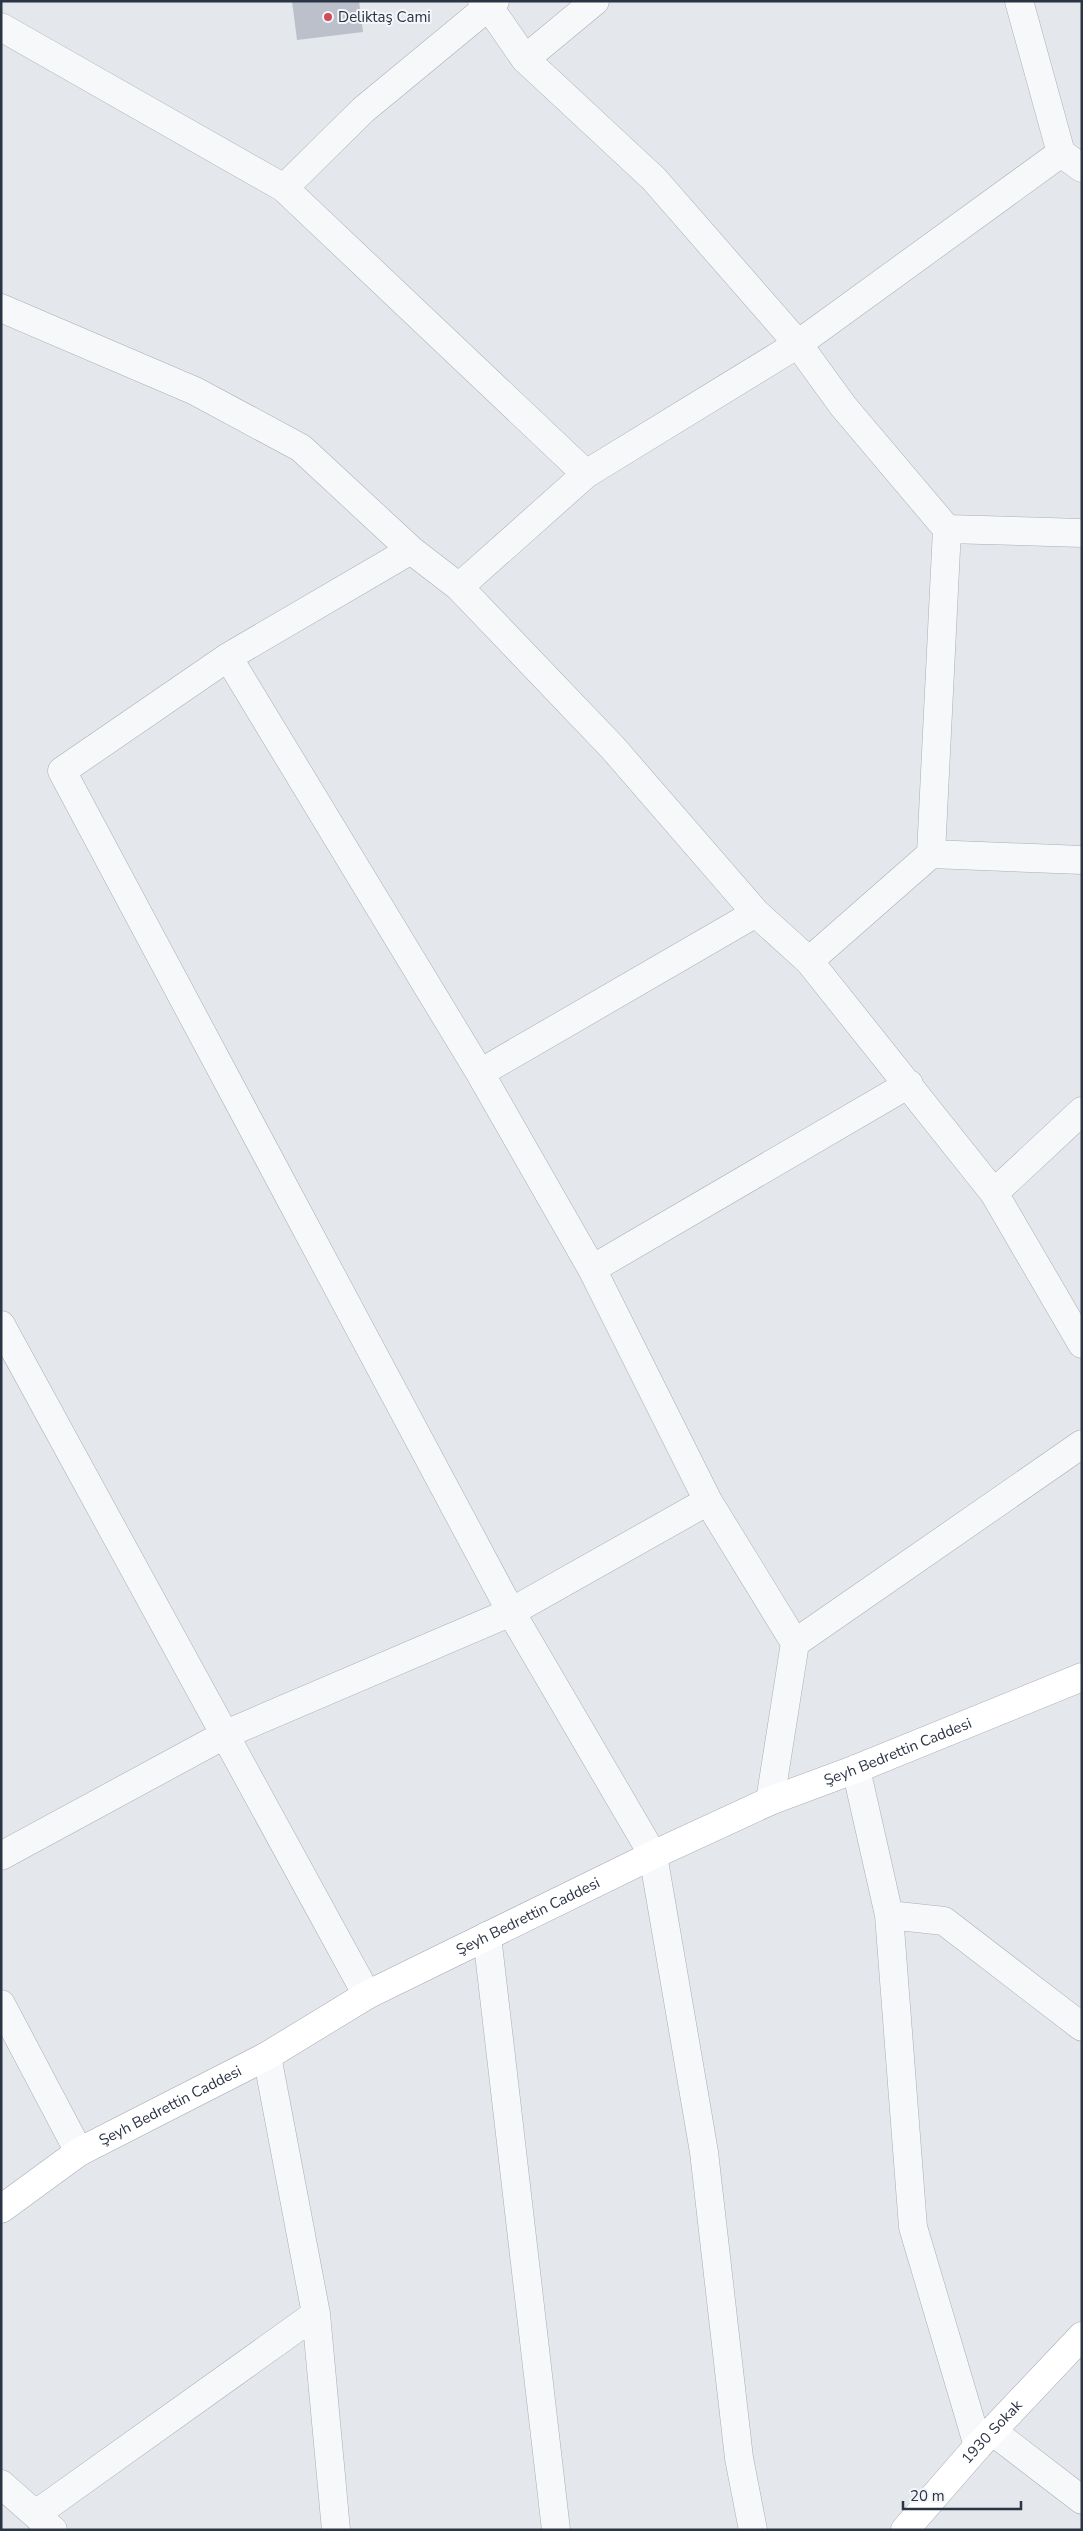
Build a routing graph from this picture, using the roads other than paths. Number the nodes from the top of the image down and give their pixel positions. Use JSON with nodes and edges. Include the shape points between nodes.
{"nodes":[{"id":1,"x":595,"y":1,"type":"edge"},
{"id":2,"x":1018,"y":1,"type":"edge"},
{"id":3,"x":489,"y":3,"type":"edge"},
{"id":4,"x":1,"y":27,"type":"edge"},
{"id":5,"x":525,"y":58,"type":"junction"},
{"id":6,"x":1072,"y":161,"type":"edge"},
{"id":7,"x":284,"y":188,"type":"junction"},
{"id":8,"x":1,"y":308,"type":"edge"},
{"id":9,"x":798,"y":344,"type":"junction"},
{"id":10,"x":586,"y":474,"type":"junction"},
{"id":11,"x":948,"y":530,"type":"junction"},
{"id":12,"x":1082,"y":533,"type":"edge"},
{"id":13,"x":411,"y":550,"type":"junction"},
{"id":14,"x":459,"y":587,"type":"junction"},
{"id":15,"x":228,"y":657,"type":"junction"},
{"id":16,"x":931,"y":854,"type":"junction"},
{"id":17,"x":1082,"y":860,"type":"edge"},
{"id":18,"x":756,"y":913,"type":"junction"},
{"id":19,"x":809,"y":961,"type":"junction"},
{"id":20,"x":480,"y":1073,"type":"junction"},
{"id":21,"x":909,"y":1084,"type":"junction"},
{"id":22,"x":1082,"y":1111,"type":"edge"},
{"id":23,"x":994,"y":1193,"type":"junction"},
{"id":24,"x":592,"y":1269,"type":"junction"},
{"id":25,"x":1,"y":1325,"type":"edge"},
{"id":26,"x":1082,"y":1344,"type":"edge"},
{"id":27,"x":1082,"y":1444,"type":"edge"},
{"id":28,"x":708,"y":1500,"type":"junction"},
{"id":29,"x":511,"y":1612,"type":"junction"},
{"id":30,"x":795,"y":1643,"type":"junction"},
{"id":31,"x":1082,"y":1677,"type":"edge"},
{"id":32,"x":226,"y":1734,"type":"junction"},
{"id":33,"x":856,"y":1769,"type":"junction"},
{"id":34,"x":770,"y":1801,"type":"junction"},
{"id":35,"x":652,"y":1854,"type":"junction"},
{"id":36,"x":1,"y":1856,"type":"edge"},
{"id":37,"x":889,"y":1915,"type":"junction"},
{"id":38,"x":487,"y":1936,"type":"junction"},
{"id":39,"x":367,"y":1996,"type":"junction"},
{"id":40,"x":1,"y":2004,"type":"edge"},
{"id":41,"x":1082,"y":2027,"type":"edge"},
{"id":42,"x":267,"y":2056,"type":"junction"},
{"id":43,"x":79,"y":2152,"type":"junction"},
{"id":44,"x":1,"y":2209,"type":"edge"},
{"id":45,"x":316,"y":2314,"type":"junction"},
{"id":46,"x":1082,"y":2336,"type":"edge"},
{"id":47,"x":985,"y":2438,"type":"junction"},
{"id":48,"x":1,"y":2484,"type":"edge"},
{"id":49,"x":1082,"y":2500,"type":"edge"},
{"id":50,"x":45,"y":2522,"type":"edge"},
{"id":51,"x":336,"y":2530,"type":"edge"},
{"id":52,"x":556,"y":2530,"type":"edge"},
{"id":53,"x":753,"y":2530,"type":"edge"},
{"id":54,"x":905,"y":2530,"type":"edge"}],
"edges":[{"from":1,"to":5,"type":"street"},
{"from":2,"to":6,"type":"street"},
{"from":3,"to":5,"type":"street"},
{"from":3,"to":7,"type":"street","via":[[363,110]]},
{"from":4,"to":7,"type":"street"},
{"from":5,"to":9,"type":"street","via":[[654,179]]},
{"from":6,"to":9,"type":"street"},
{"from":7,"to":10,"type":"street"},
{"from":8,"to":13,"type":"street","via":[[195,391],[301,448]]},
{"from":9,"to":10,"type":"street"},
{"from":9,"to":11,"type":"street","via":[[843,406]]},
{"from":10,"to":14,"type":"street"},
{"from":11,"to":12,"type":"street"},
{"from":11,"to":16,"type":"street"},
{"from":13,"to":14,"type":"street"},
{"from":13,"to":15,"type":"street"},
{"from":14,"to":18,"type":"street","via":[[613,748]]},
{"from":15,"to":20,"type":"street"},
{"from":15,"to":29,"type":"street","via":[[62,771]]},
{"from":16,"to":17,"type":"street"},
{"from":16,"to":19,"type":"street"},
{"from":18,"to":19,"type":"street"},
{"from":18,"to":20,"type":"street"},
{"from":19,"to":21,"type":"street"},
{"from":20,"to":24,"type":"street"},
{"from":21,"to":23,"type":"street"},
{"from":21,"to":24,"type":"street"},
{"from":22,"to":23,"type":"street"},
{"from":23,"to":26,"type":"street"},
{"from":24,"to":28,"type":"street"},
{"from":25,"to":32,"type":"street"},
{"from":27,"to":30,"type":"street"},
{"from":28,"to":29,"type":"street"},
{"from":28,"to":30,"type":"street"},
{"from":29,"to":32,"type":"street"},
{"from":29,"to":35,"type":"street"},
{"from":30,"to":34,"type":"street"},
{"from":31,"to":33,"type":"main road","name":"Şeyh Bedrettin Caddesi"},
{"from":32,"to":36,"type":"street"},
{"from":32,"to":39,"type":"street"},
{"from":33,"to":34,"type":"main road","name":"Şeyh Bedrettin Caddesi"},
{"from":33,"to":37,"type":"street"},
{"from":34,"to":35,"type":"main road","name":"Şeyh Bedrettin Caddesi"},
{"from":35,"to":38,"type":"main road","name":"Şeyh Bedrettin Caddesi"},
{"from":35,"to":53,"type":"street","via":[[704,2152],[739,2458]]},
{"from":37,"to":41,"type":"street","via":[[944,1921]]},
{"from":37,"to":47,"type":"street","via":[[913,2227]]},
{"from":38,"to":39,"type":"main road","name":"Şeyh Bedrettin Caddesi"},
{"from":38,"to":52,"type":"street"},
{"from":39,"to":42,"type":"main road","name":"Şeyh Bedrettin Caddesi"},
{"from":40,"to":43,"type":"street"},
{"from":42,"to":43,"type":"main road","name":"Şeyh Bedrettin Caddesi"},
{"from":42,"to":45,"type":"street"},
{"from":43,"to":44,"type":"main road","name":"Şeyh Bedrettin Caddesi"},
{"from":45,"to":50,"type":"street"},
{"from":45,"to":51,"type":"street"},
{"from":46,"to":47,"type":"main road","name":"1930 Sokak"},
{"from":47,"to":49,"type":"street"},
{"from":47,"to":54,"type":"main road","name":"1930 Sokak"},
{"from":48,"to":50,"type":"street"}]}
